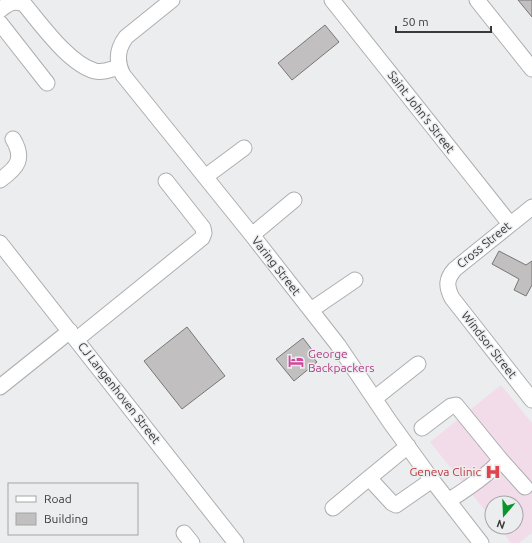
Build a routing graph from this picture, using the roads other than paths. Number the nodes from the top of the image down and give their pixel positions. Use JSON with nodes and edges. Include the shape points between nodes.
{"nodes":[{"id":1,"x":172,"y":0,"type":"edge"},
{"id":2,"x":332,"y":0,"type":"edge"},
{"id":3,"x":477,"y":0,"type":"edge"},
{"id":4,"x":31,"y":5,"type":"edge"},
{"id":5,"x":0,"y":10,"type":"edge"},
{"id":6,"x":0,"y":23,"type":"edge"},
{"id":7,"x":119,"y":67,"type":"junction"},
{"id":8,"x":532,"y":69,"type":"edge"},
{"id":9,"x":47,"y":83,"type":"dead end"},
{"id":10,"x":13,"y":139,"type":"dead end"},
{"id":11,"x":244,"y":148,"type":"dead end"},
{"id":12,"x":205,"y":177,"type":"junction"},
{"id":13,"x":0,"y":180,"type":"edge"},
{"id":14,"x":166,"y":181,"type":"dead end"},
{"id":15,"x":294,"y":200,"type":"dead end"},
{"id":16,"x":532,"y":207,"type":"edge"},
{"id":17,"x":510,"y":224,"type":"junction"},
{"id":18,"x":252,"y":235,"type":"junction"},
{"id":19,"x":0,"y":243,"type":"edge"},
{"id":20,"x":355,"y":280,"type":"dead end"},
{"id":21,"x":448,"y":290,"type":"joint"},
{"id":22,"x":311,"y":310,"type":"junction"},
{"id":23,"x":73,"y":335,"type":"junction"},
{"id":24,"x":418,"y":364,"type":"dead end"},
{"id":25,"x":0,"y":387,"type":"edge"},
{"id":26,"x":375,"y":398,"type":"junction"},
{"id":27,"x":532,"y":400,"type":"edge"},
{"id":28,"x":422,"y":428,"type":"dead end"},
{"id":29,"x":408,"y":446,"type":"junction"},
{"id":30,"x":500,"y":459,"type":"junction"},
{"id":31,"x":369,"y":478,"type":"junction"},
{"id":32,"x":432,"y":480,"type":"junction"},
{"id":33,"x":525,"y":487,"type":"dead end"},
{"id":34,"x":448,"y":501,"type":"junction"},
{"id":35,"x":333,"y":508,"type":"dead end"},
{"id":36,"x":234,"y":542,"type":"edge"},
{"id":37,"x":481,"y":543,"type":"edge"}],
"edges":[{"from":1,"to":7,"type":"street","via":[[122,42],[118,57]]},
{"from":2,"to":17,"type":"street","name":"Saint John's Street"},
{"from":3,"to":8,"type":"street"},
{"from":4,"to":5,"type":"street","via":[[14,0]]},
{"from":4,"to":7,"type":"street","via":[[62,48],[74,59],[99,72]]},
{"from":6,"to":9,"type":"street"},
{"from":7,"to":12,"type":"street","name":"Varing Street"},
{"from":10,"to":13,"type":"street","via":[[18,146],[18,162],[12,171]]},
{"from":11,"to":12,"type":"street"},
{"from":12,"to":18,"type":"street","name":"Varing Street"},
{"from":14,"to":23,"type":"street","via":[[202,228],[202,238]]},
{"from":15,"to":18,"type":"street"},
{"from":16,"to":17,"type":"street","name":"Cross Street"},
{"from":17,"to":21,"type":"street","name":"Cross Street","via":[[449,275]]},
{"from":18,"to":22,"type":"street","name":"Varing Street"},
{"from":19,"to":23,"type":"street","name":"CJ Langenhoven Street"},
{"from":20,"to":22,"type":"street"},
{"from":21,"to":27,"type":"street","name":"Windsor Street"},
{"from":22,"to":26,"type":"street","name":"Varing Street"},
{"from":23,"to":25,"type":"street"},
{"from":23,"to":36,"type":"street","name":"CJ Langenhoven Street"},
{"from":24,"to":26,"type":"street"},
{"from":26,"to":29,"type":"street","name":"Varing Street"},
{"from":28,"to":30,"type":"street","via":[[451,406],[456,406]]},
{"from":29,"to":31,"type":"street"},
{"from":29,"to":32,"type":"street","name":"Varing Street"},
{"from":30,"to":33,"type":"street"},
{"from":30,"to":34,"type":"street","via":[[488,472]]},
{"from":31,"to":32,"type":"street","via":[[396,505]]},
{"from":31,"to":35,"type":"street"},
{"from":32,"to":34,"type":"street","name":"Varing Street"},
{"from":34,"to":37,"type":"street","name":"Varing Street"}]}
